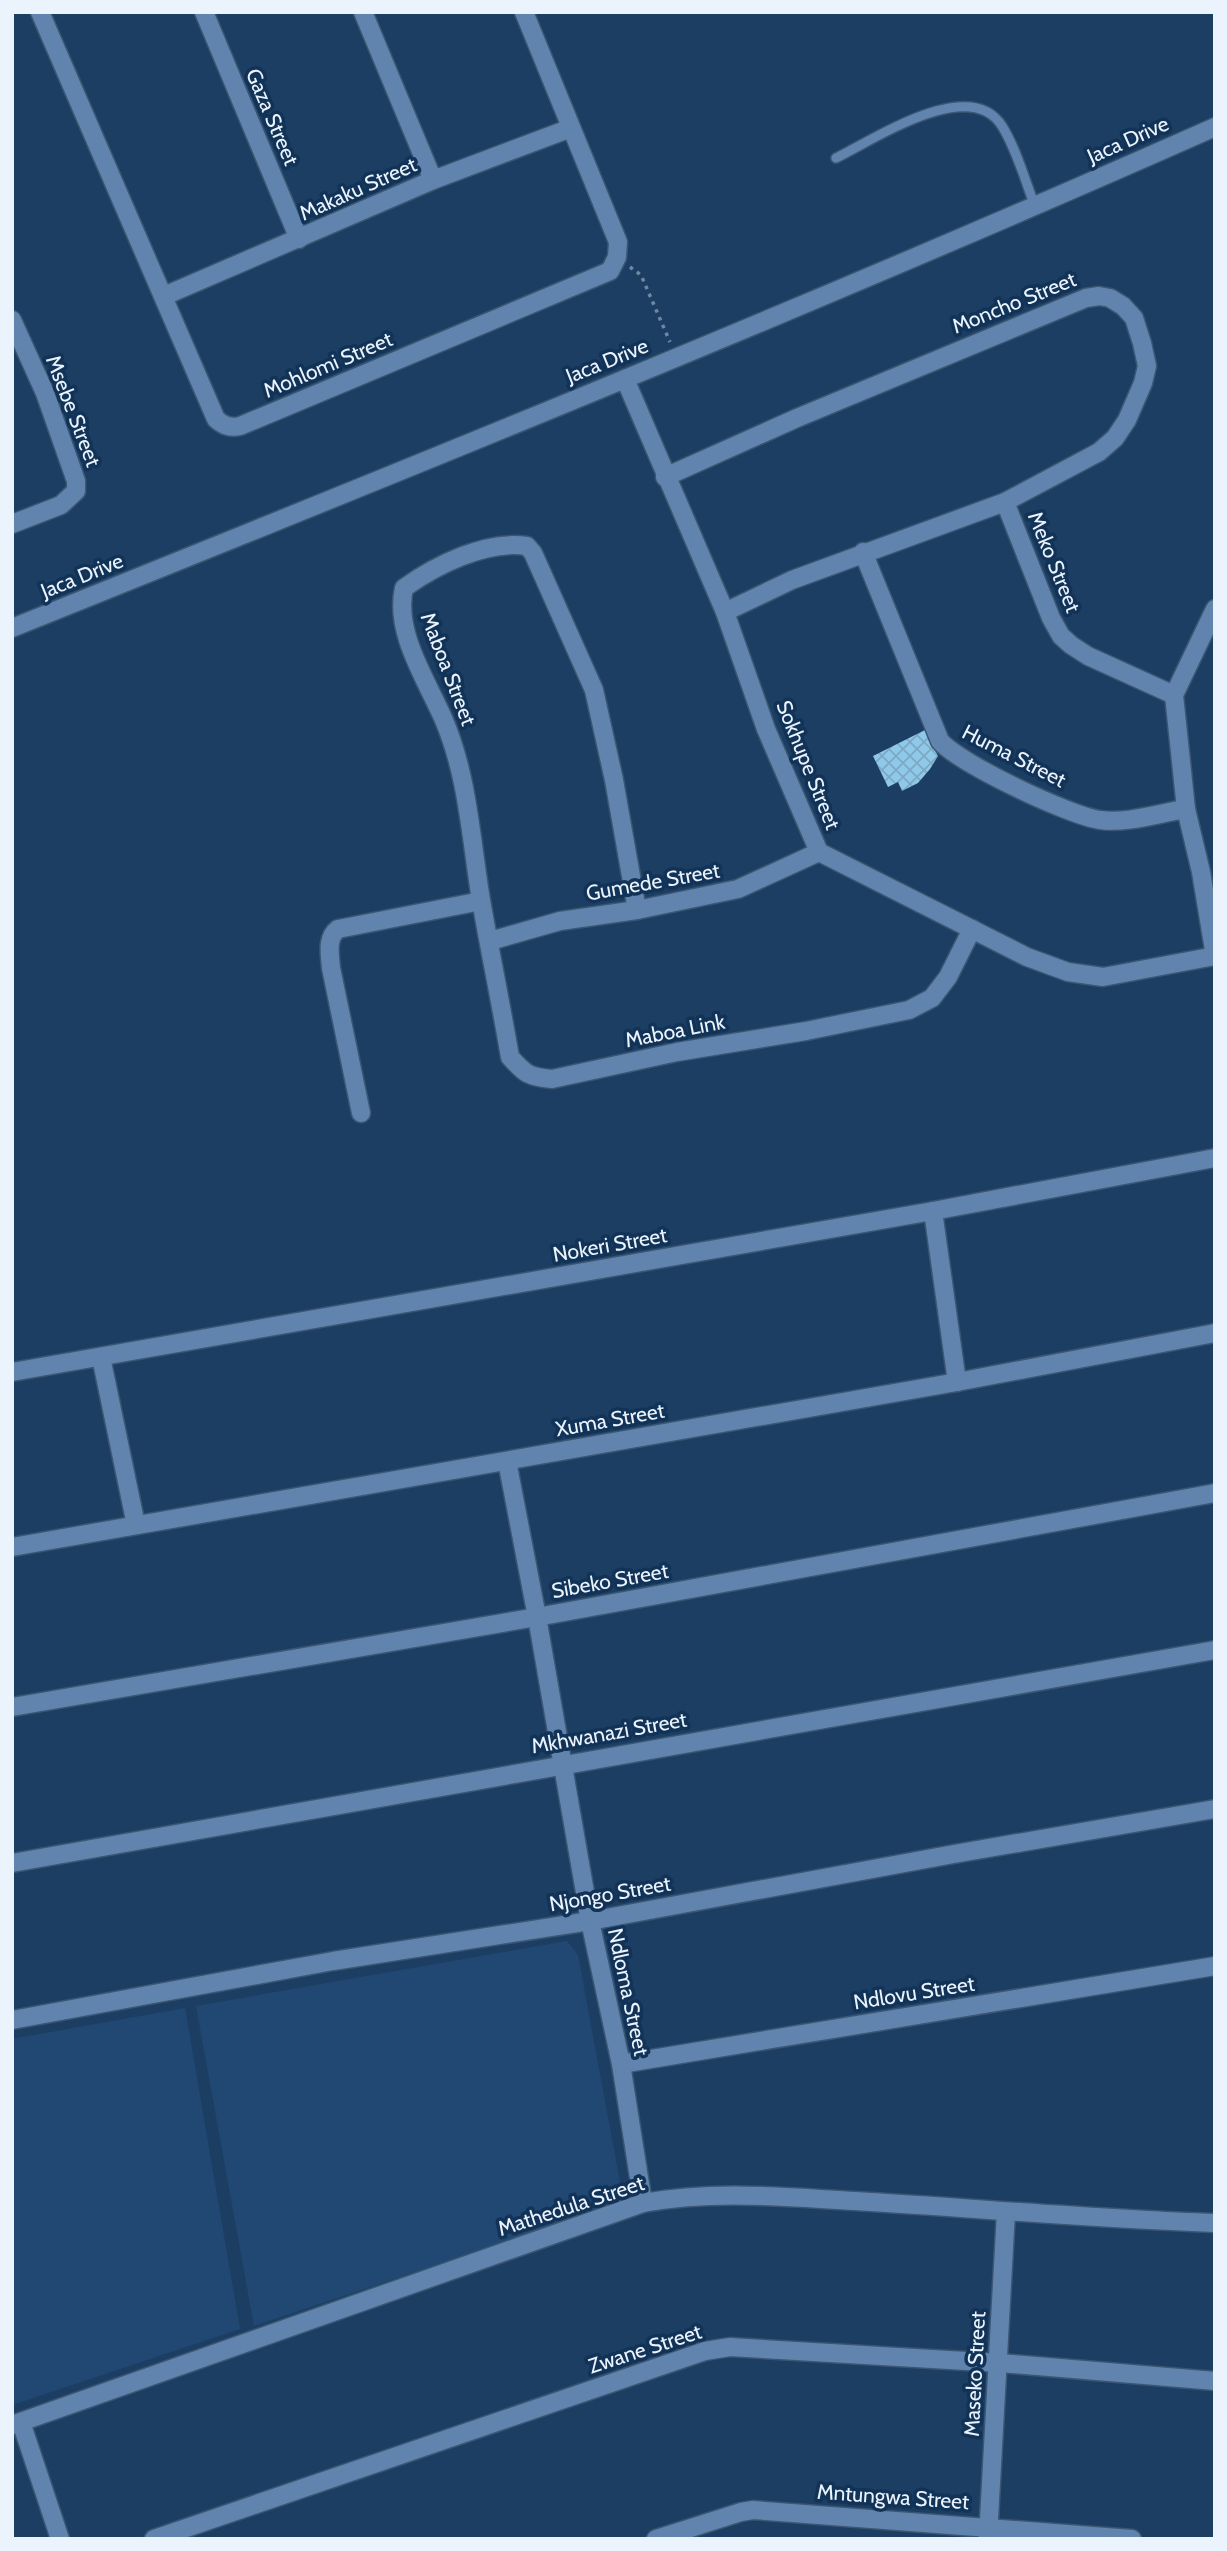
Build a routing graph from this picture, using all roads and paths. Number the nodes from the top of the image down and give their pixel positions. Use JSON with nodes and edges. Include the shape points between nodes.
{"nodes":[{"id":1,"x":40,"y":12,"type":"edge"},
{"id":2,"x":204,"y":12,"type":"edge"},
{"id":3,"x":363,"y":12,"type":"edge"},
{"id":4,"x":524,"y":12,"type":"edge"},
{"id":5,"x":1215,"y":127,"type":"edge"},
{"id":6,"x":571,"y":128,"type":"junction"},
{"id":7,"x":836,"y":159,"type":"dead end"},
{"id":8,"x":433,"y":180,"type":"junction"},
{"id":9,"x":1035,"y":206,"type":"junction"},
{"id":10,"x":299,"y":239,"type":"junction"},
{"id":11,"x":617,"y":257,"type":"junction"},
{"id":12,"x":164,"y":296,"type":"junction"},
{"id":13,"x":12,"y":320,"type":"edge"},
{"id":14,"x":677,"y":357,"type":"junction"},
{"id":15,"x":625,"y":379,"type":"junction"},
{"id":16,"x":665,"y":477,"type":"junction"},
{"id":17,"x":1005,"y":502,"type":"junction"},
{"id":18,"x":12,"y":524,"type":"edge"},
{"id":19,"x":863,"y":552,"type":"junction"},
{"id":20,"x":1215,"y":609,"type":"edge"},
{"id":21,"x":726,"y":612,"type":"junction"},
{"id":22,"x":12,"y":628,"type":"edge"},
{"id":23,"x":1174,"y":695,"type":"junction"},
{"id":24,"x":1186,"y":809,"type":"junction"},
{"id":25,"x":819,"y":852,"type":"junction"},
{"id":26,"x":481,"y":901,"type":"junction"},
{"id":27,"x":637,"y":910,"type":"junction"},
{"id":28,"x":972,"y":929,"type":"junction"},
{"id":29,"x":490,"y":941,"type":"junction"},
{"id":30,"x":1215,"y":956,"type":"edge"},
{"id":31,"x":361,"y":1114,"type":"dead end"},
{"id":32,"x":1215,"y":1158,"type":"edge"},
{"id":33,"x":933,"y":1211,"type":"junction"},
{"id":34,"x":1215,"y":1334,"type":"edge"},
{"id":35,"x":101,"y":1357,"type":"junction"},
{"id":36,"x":12,"y":1372,"type":"edge"},
{"id":37,"x":957,"y":1382,"type":"junction"},
{"id":38,"x":507,"y":1461,"type":"junction"},
{"id":39,"x":1215,"y":1493,"type":"edge"},
{"id":40,"x":136,"y":1525,"type":"junction"},
{"id":41,"x":12,"y":1547,"type":"edge"},
{"id":42,"x":537,"y":1617,"type":"junction"},
{"id":43,"x":1215,"y":1650,"type":"edge"},
{"id":44,"x":12,"y":1707,"type":"edge"},
{"id":45,"x":563,"y":1765,"type":"junction"},
{"id":46,"x":1215,"y":1809,"type":"edge"},
{"id":47,"x":12,"y":1863,"type":"edge"},
{"id":48,"x":590,"y":1921,"type":"junction"},
{"id":49,"x":1215,"y":1966,"type":"edge"},
{"id":50,"x":12,"y":2020,"type":"edge"},
{"id":51,"x":621,"y":2064,"type":"junction"},
{"id":52,"x":643,"y":2203,"type":"junction"},
{"id":53,"x":1006,"y":2212,"type":"junction"},
{"id":54,"x":1215,"y":2223,"type":"edge"},
{"id":55,"x":1000,"y":2363,"type":"junction"},
{"id":56,"x":1215,"y":2381,"type":"edge"},
{"id":57,"x":16,"y":2424,"type":"edge"},
{"id":58,"x":989,"y":2533,"type":"edge"},
{"id":59,"x":60,"y":2539,"type":"edge"},
{"id":60,"x":154,"y":2539,"type":"edge"},
{"id":61,"x":656,"y":2539,"type":"edge"},
{"id":62,"x":1132,"y":2539,"type":"edge"}],
"edges":[{"from":1,"to":12,"type":"street","name":"Mohlomi Street"},
{"from":2,"to":10,"type":"street","name":"Gaza Street"},
{"from":3,"to":8,"type":"street"},
{"from":4,"to":6,"type":"street"},
{"from":5,"to":9,"type":"street","name":"Jaca Drive"},
{"from":6,"to":8,"type":"street","name":"Makaku Street"},
{"from":6,"to":11,"type":"street","via":[[618,242]]},
{"from":7,"to":9,"type":"lane","via":[[921,116],[954,107],[978,107],[1002,126]]},
{"from":8,"to":10,"type":"street","name":"Makaku Street"},
{"from":9,"to":14,"type":"street","name":"Jaca Drive"},
{"from":10,"to":12,"type":"street","name":"Makaku Street"},
{"from":11,"to":12,"type":"street","name":"Mohlomi Street","via":[[610,271],[566,291],[233,428],[216,419]]},
{"from":11,"to":14,"type":"path","via":[[641,275]]},
{"from":13,"to":18,"type":"street","name":"Msebe Street","via":[[75,471],[76,491],[61,505]]},
{"from":14,"to":15,"type":"street","name":"Jaca Drive"},
{"from":15,"to":16,"type":"street","name":"Sokhupe Street"},
{"from":15,"to":22,"type":"street","name":"Jaca Drive"},
{"from":16,"to":17,"type":"street","name":"Moncho Street","via":[[1086,298],[1110,298],[1134,318],[1147,366],[1127,420],[1099,452]]},
{"from":16,"to":21,"type":"street","name":"Sokhupe Street"},
{"from":17,"to":19,"type":"street","name":"Moncho Street"},
{"from":17,"to":23,"type":"street","name":"Meko Street","via":[[1061,636],[1088,656]]},
{"from":19,"to":21,"type":"street","name":"Moncho Street"},
{"from":19,"to":24,"type":"street","name":"Huma Street","via":[[937,734],[949,751],[1058,805],[1100,820]]},
{"from":20,"to":23,"type":"street"},
{"from":21,"to":25,"type":"street","name":"Sokhupe Street","via":[[766,729]]},
{"from":23,"to":24,"type":"street"},
{"from":24,"to":30,"type":"street"},
{"from":25,"to":27,"type":"street","name":"Gumede Street","via":[[738,889]]},
{"from":25,"to":28,"type":"street","name":"Sokhupe Street"},
{"from":26,"to":27,"type":"street","name":"Maboa Street","via":[[461,776],[445,722],[417,662],[400,603],[404,588],[418,578],[466,556],[516,544],[527,545],[533,553],[594,690]]},
{"from":26,"to":29,"type":"street","name":"Maboa Link"},
{"from":26,"to":31,"type":"street","via":[[333,933],[331,968]]},
{"from":27,"to":29,"type":"street","name":"Gumede Street","via":[[560,921]]},
{"from":28,"to":29,"type":"street","name":"Maboa Link","via":[[932,998],[909,1010],[552,1079],[532,1077],[510,1057]]},
{"from":28,"to":30,"type":"street","name":"Sokhupe Street","via":[[1027,957],[1068,972],[1103,977]]},
{"from":32,"to":33,"type":"street","name":"Nokeri Street"},
{"from":33,"to":35,"type":"street","name":"Nokeri Street"},
{"from":33,"to":37,"type":"street"},
{"from":34,"to":37,"type":"street","name":"Xuma Street"},
{"from":35,"to":36,"type":"street","name":"Nokeri Street"},
{"from":35,"to":40,"type":"street"},
{"from":37,"to":38,"type":"street","name":"Xuma Street"},
{"from":38,"to":40,"type":"street","name":"Xuma Street"},
{"from":38,"to":42,"type":"street","name":"Ndloma Street"},
{"from":39,"to":42,"type":"street","name":"Sibeko Street"},
{"from":40,"to":41,"type":"street","name":"Xuma Street"},
{"from":42,"to":44,"type":"street","name":"Sibeko Street"},
{"from":42,"to":45,"type":"street","name":"Ndloma Street"},
{"from":43,"to":45,"type":"street","name":"Mkhwanazi Street"},
{"from":45,"to":47,"type":"street","name":"Mkhwanazi Street"},
{"from":45,"to":48,"type":"street","name":"Ndloma Street"},
{"from":46,"to":48,"type":"street","name":"Njongo Street"},
{"from":48,"to":50,"type":"street","name":"Njongo Street","via":[[333,1961]]},
{"from":48,"to":51,"type":"street","name":"Ndloma Street"},
{"from":49,"to":51,"type":"street","name":"Ndlovu Street"},
{"from":51,"to":52,"type":"street","name":"Ndloma Street"},
{"from":52,"to":53,"type":"street","name":"Mathedula Street","via":[[729,2194]]},
{"from":52,"to":57,"type":"street","name":"Mathedula Street"},
{"from":53,"to":54,"type":"street","name":"Mathedula Street"},
{"from":53,"to":55,"type":"street","name":"Maseko Street"},
{"from":55,"to":56,"type":"street","name":"Zwane Street"},
{"from":55,"to":58,"type":"street","name":"Maseko Street"},
{"from":55,"to":60,"type":"street","name":"Zwane Street","via":[[730,2347],[705,2351]]},
{"from":57,"to":59,"type":"street"},
{"from":58,"to":61,"type":"street","name":"Mntungwa Street","via":[[753,2510]]},
{"from":58,"to":62,"type":"street","name":"Mntungwa Street"}]}
